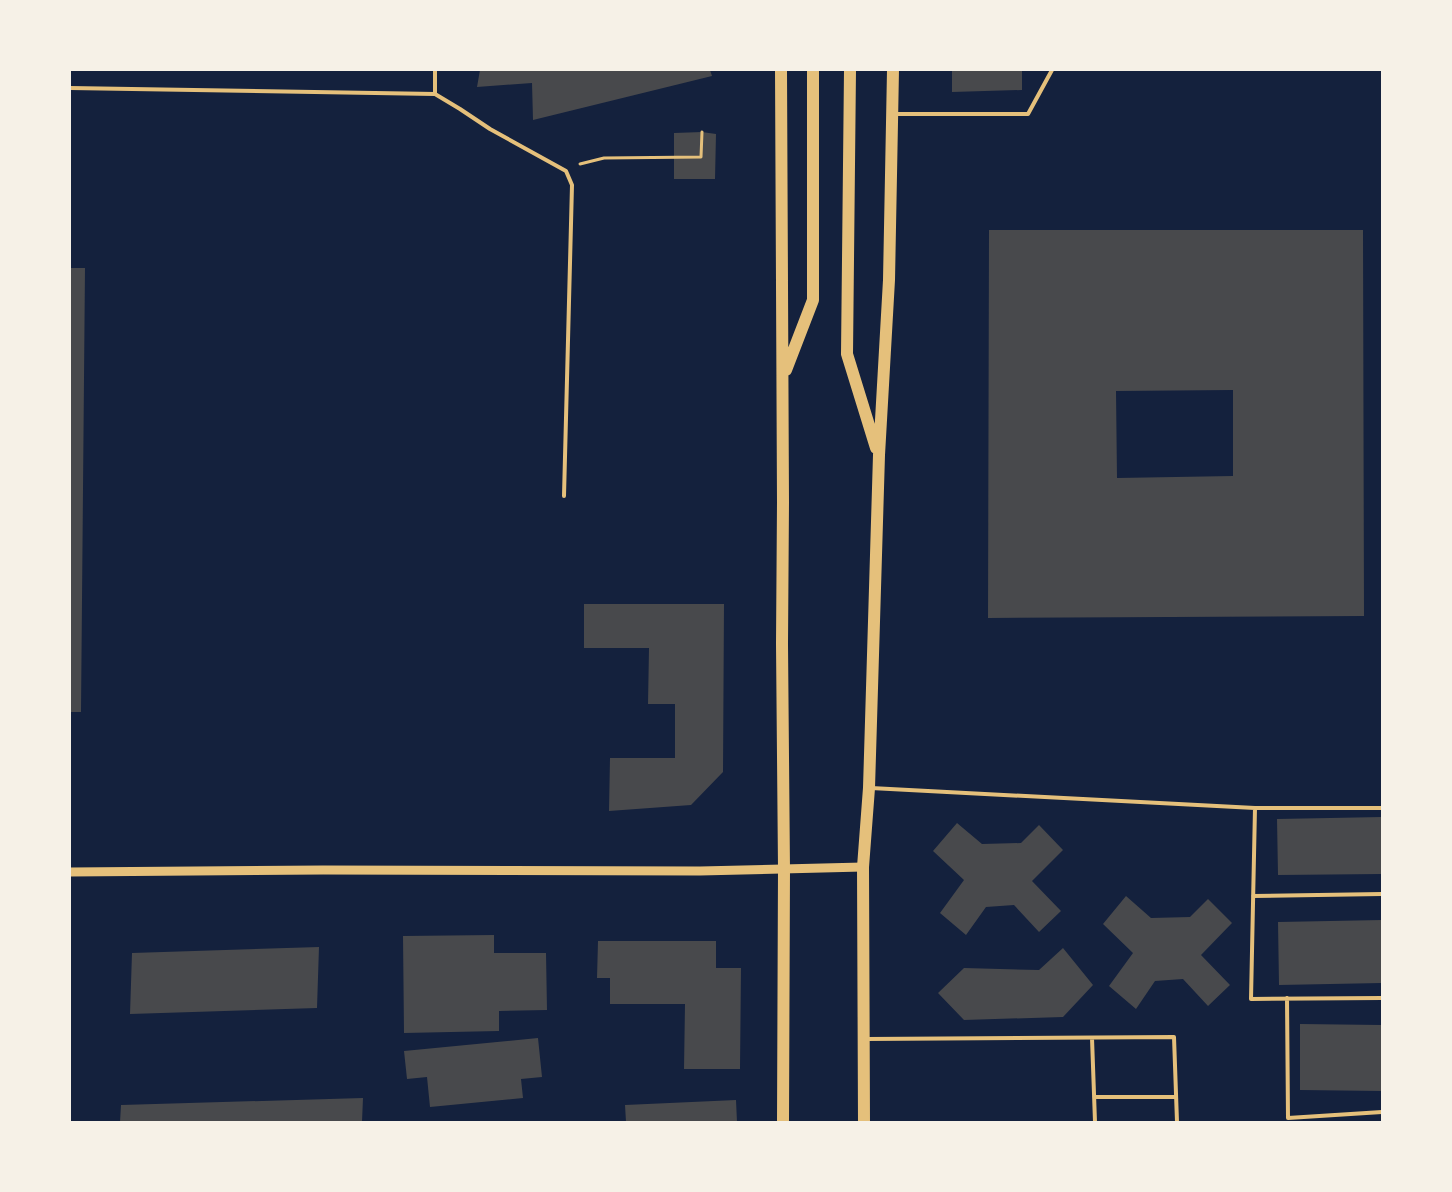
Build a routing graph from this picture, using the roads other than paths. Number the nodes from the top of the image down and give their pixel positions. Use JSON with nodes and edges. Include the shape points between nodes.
{"nodes":[{"id":1,"x":435,"y":70,"type":"edge"},
{"id":2,"x":781,"y":70,"type":"edge"},
{"id":3,"x":813,"y":70,"type":"edge"},
{"id":4,"x":850,"y":70,"type":"edge"},
{"id":5,"x":893,"y":70,"type":"edge"},
{"id":6,"x":1052,"y":70,"type":"edge"},
{"id":7,"x":70,"y":88,"type":"edge"},
{"id":8,"x":435,"y":94,"type":"junction"},
{"id":9,"x":892,"y":114,"type":"junction"},
{"id":10,"x":782,"y":378,"type":"junction"},
{"id":11,"x":879,"y":455,"type":"junction"},
{"id":12,"x":564,"y":496,"type":"dead end"},
{"id":13,"x":869,"y":788,"type":"junction"},
{"id":14,"x":1255,"y":808,"type":"junction"},
{"id":15,"x":1382,"y":808,"type":"edge"},
{"id":16,"x":863,"y":868,"type":"junction"},
{"id":17,"x":784,"y":869,"type":"junction"},
{"id":18,"x":70,"y":872,"type":"edge"},
{"id":19,"x":1382,"y":894,"type":"edge"},
{"id":20,"x":1253,"y":896,"type":"junction"},
{"id":21,"x":1287,"y":998,"type":"junction"},
{"id":22,"x":1382,"y":998,"type":"edge"},
{"id":23,"x":1092,"y":1038,"type":"junction"},
{"id":24,"x":864,"y":1039,"type":"junction"},
{"id":25,"x":1176,"y":1097,"type":"junction"},
{"id":26,"x":1094,"y":1098,"type":"junction"},
{"id":27,"x":1382,"y":1112,"type":"edge"},
{"id":28,"x":783,"y":1122,"type":"edge"},
{"id":29,"x":864,"y":1122,"type":"edge"},
{"id":30,"x":1095,"y":1122,"type":"edge"},
{"id":31,"x":1177,"y":1122,"type":"edge"}],
"edges":[{"from":1,"to":8,"type":"lane"},
{"from":2,"to":10,"type":"main road"},
{"from":3,"to":10,"type":"main road","via":[[813,300]]},
{"from":4,"to":11,"type":"main road","via":[[847,354]]},
{"from":5,"to":9,"type":"main road"},
{"from":6,"to":9,"type":"lane","via":[[1028,114]]},
{"from":7,"to":8,"type":"lane"},
{"from":8,"to":12,"type":"lane","via":[[566,171],[572,185]]},
{"from":9,"to":11,"type":"main road","via":[[889,280]]},
{"from":10,"to":17,"type":"main road"},
{"from":11,"to":13,"type":"main road"},
{"from":13,"to":14,"type":"lane"},
{"from":13,"to":16,"type":"main road"},
{"from":14,"to":15,"type":"lane"},
{"from":14,"to":20,"type":"lane"},
{"from":16,"to":17,"type":"street"},
{"from":16,"to":24,"type":"main road"},
{"from":17,"to":18,"type":"street"},
{"from":17,"to":28,"type":"main road"},
{"from":19,"to":20,"type":"lane"},
{"from":20,"to":21,"type":"lane","via":[[1251,998]]},
{"from":21,"to":22,"type":"lane"},
{"from":21,"to":27,"type":"lane","via":[[1288,1118]]},
{"from":23,"to":24,"type":"lane"},
{"from":23,"to":25,"type":"lane","via":[[1174,1037]]},
{"from":23,"to":26,"type":"lane"},
{"from":24,"to":29,"type":"main road"},
{"from":25,"to":26,"type":"lane"},
{"from":25,"to":31,"type":"lane"},
{"from":26,"to":30,"type":"lane"}]}
